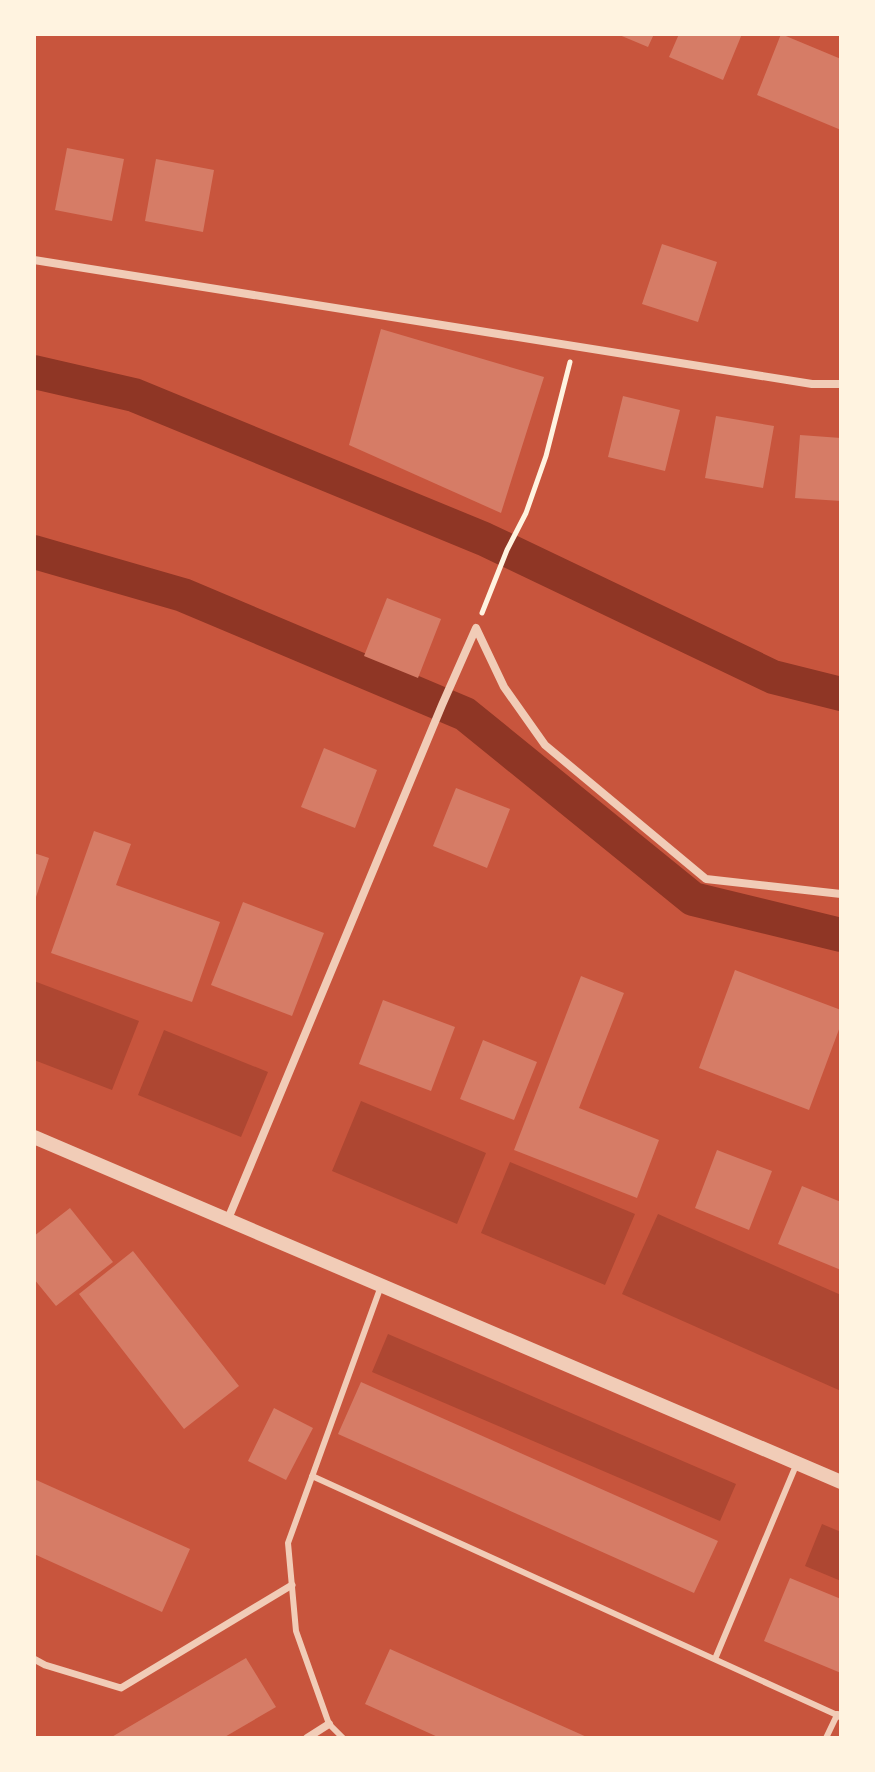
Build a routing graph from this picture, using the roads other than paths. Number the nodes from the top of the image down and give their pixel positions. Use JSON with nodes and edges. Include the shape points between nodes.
{"nodes":[{"id":1,"x":34,"y":260,"type":"edge"},
{"id":2,"x":841,"y":384,"type":"edge"},
{"id":3,"x":841,"y":894,"type":"edge"},
{"id":4,"x":34,"y":1137,"type":"edge"},
{"id":5,"x":228,"y":1219,"type":"junction"},
{"id":6,"x":381,"y":1285,"type":"junction"},
{"id":7,"x":797,"y":1463,"type":"junction"},
{"id":8,"x":312,"y":1476,"type":"junction"},
{"id":9,"x":841,"y":1482,"type":"edge"},
{"id":10,"x":292,"y":1585,"type":"junction"},
{"id":11,"x":34,"y":1659,"type":"edge"},
{"id":12,"x":715,"y":1659,"type":"junction"},
{"id":13,"x":839,"y":1716,"type":"edge"},
{"id":14,"x":329,"y":1724,"type":"junction"},
{"id":15,"x":307,"y":1738,"type":"edge"},
{"id":16,"x":343,"y":1738,"type":"edge"},
{"id":17,"x":826,"y":1738,"type":"edge"}],
"edges":[{"from":1,"to":2,"type":"street","via":[[812,384]]},
{"from":3,"to":5,"type":"street","via":[[706,879],[545,745],[504,687],[476,628]]},
{"from":4,"to":5,"type":"street"},
{"from":5,"to":6,"type":"street"},
{"from":6,"to":7,"type":"street"},
{"from":6,"to":8,"type":"lane"},
{"from":7,"to":9,"type":"street"},
{"from":7,"to":12,"type":"lane"},
{"from":8,"to":10,"type":"lane","via":[[288,1543]]},
{"from":8,"to":12,"type":"lane"},
{"from":10,"to":11,"type":"street","via":[[121,1688]]},
{"from":10,"to":14,"type":"lane","via":[[296,1631]]},
{"from":12,"to":13,"type":"lane"},
{"from":13,"to":17,"type":"lane"},
{"from":14,"to":15,"type":"street"},
{"from":14,"to":16,"type":"lane"}]}
